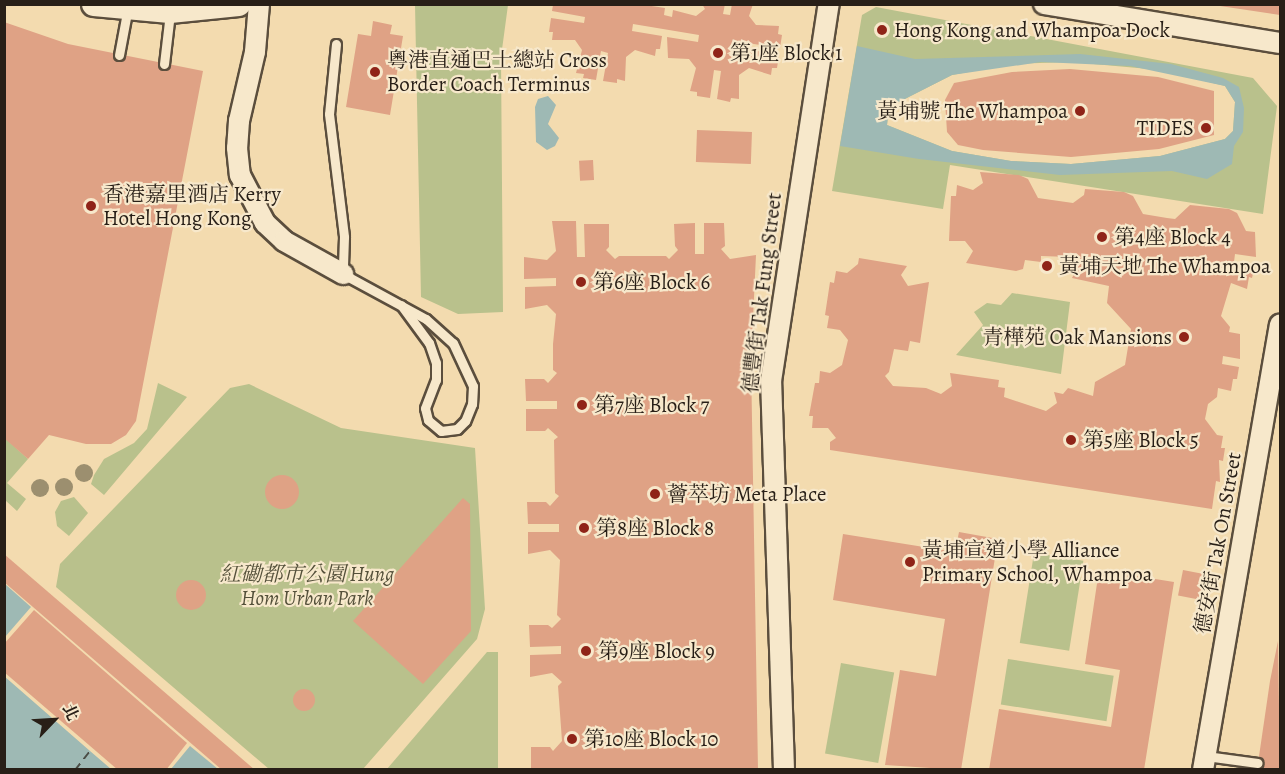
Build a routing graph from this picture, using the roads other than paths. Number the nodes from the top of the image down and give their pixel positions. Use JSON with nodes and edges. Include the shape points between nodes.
{"nodes":[{"id":1,"x":94,"y":4,"type":"edge"},
{"id":2,"x":239,"y":4,"type":"edge"},
{"id":3,"x":259,"y":4,"type":"edge"},
{"id":4,"x":830,"y":4,"type":"edge"},
{"id":5,"x":1044,"y":4,"type":"edge"},
{"id":6,"x":128,"y":7,"type":"edge"},
{"id":7,"x":169,"y":8,"type":"edge"},
{"id":8,"x":1281,"y":43,"type":"edge"},
{"id":9,"x":336,"y":44,"type":"dead end"},
{"id":10,"x":119,"y":55,"type":"dead end"},
{"id":11,"x":164,"y":64,"type":"dead end"},
{"id":12,"x":343,"y":273,"type":"junction"},
{"id":13,"x":401,"y":305,"type":"junction"},
{"id":14,"x":1280,"y":336,"type":"edge"},
{"id":15,"x":1204,"y":763,"type":"edge"},
{"id":16,"x":1258,"y":763,"type":"dead end"},
{"id":17,"x":784,"y":770,"type":"edge"}],
"edges":[{"from":1,"to":6,"type":"street"},
{"from":2,"to":7,"type":"street"},
{"from":3,"to":12,"type":"street","via":[[255,52],[239,121],[240,175],[250,200],[284,241]]},
{"from":4,"to":17,"type":"street","name":"德豐街 Tak Fung Street","via":[[771,381]]},
{"from":5,"to":8,"type":"street"},
{"from":6,"to":7,"type":"street"},
{"from":6,"to":10,"type":"lane"},
{"from":7,"to":11,"type":"lane"},
{"from":9,"to":12,"type":"lane","via":[[329,114],[344,237]]},
{"from":12,"to":13,"type":"lane"},
{"from":13,"to":13,"type":"lane","via":[[441,329],[468,371],[472,404],[457,429],[441,431],[428,420],[425,408],[435,380],[436,363],[429,343]]},
{"from":14,"to":15,"type":"street","name":"德安街 Tak On Street"},
{"from":15,"to":16,"type":"lane"}]}
